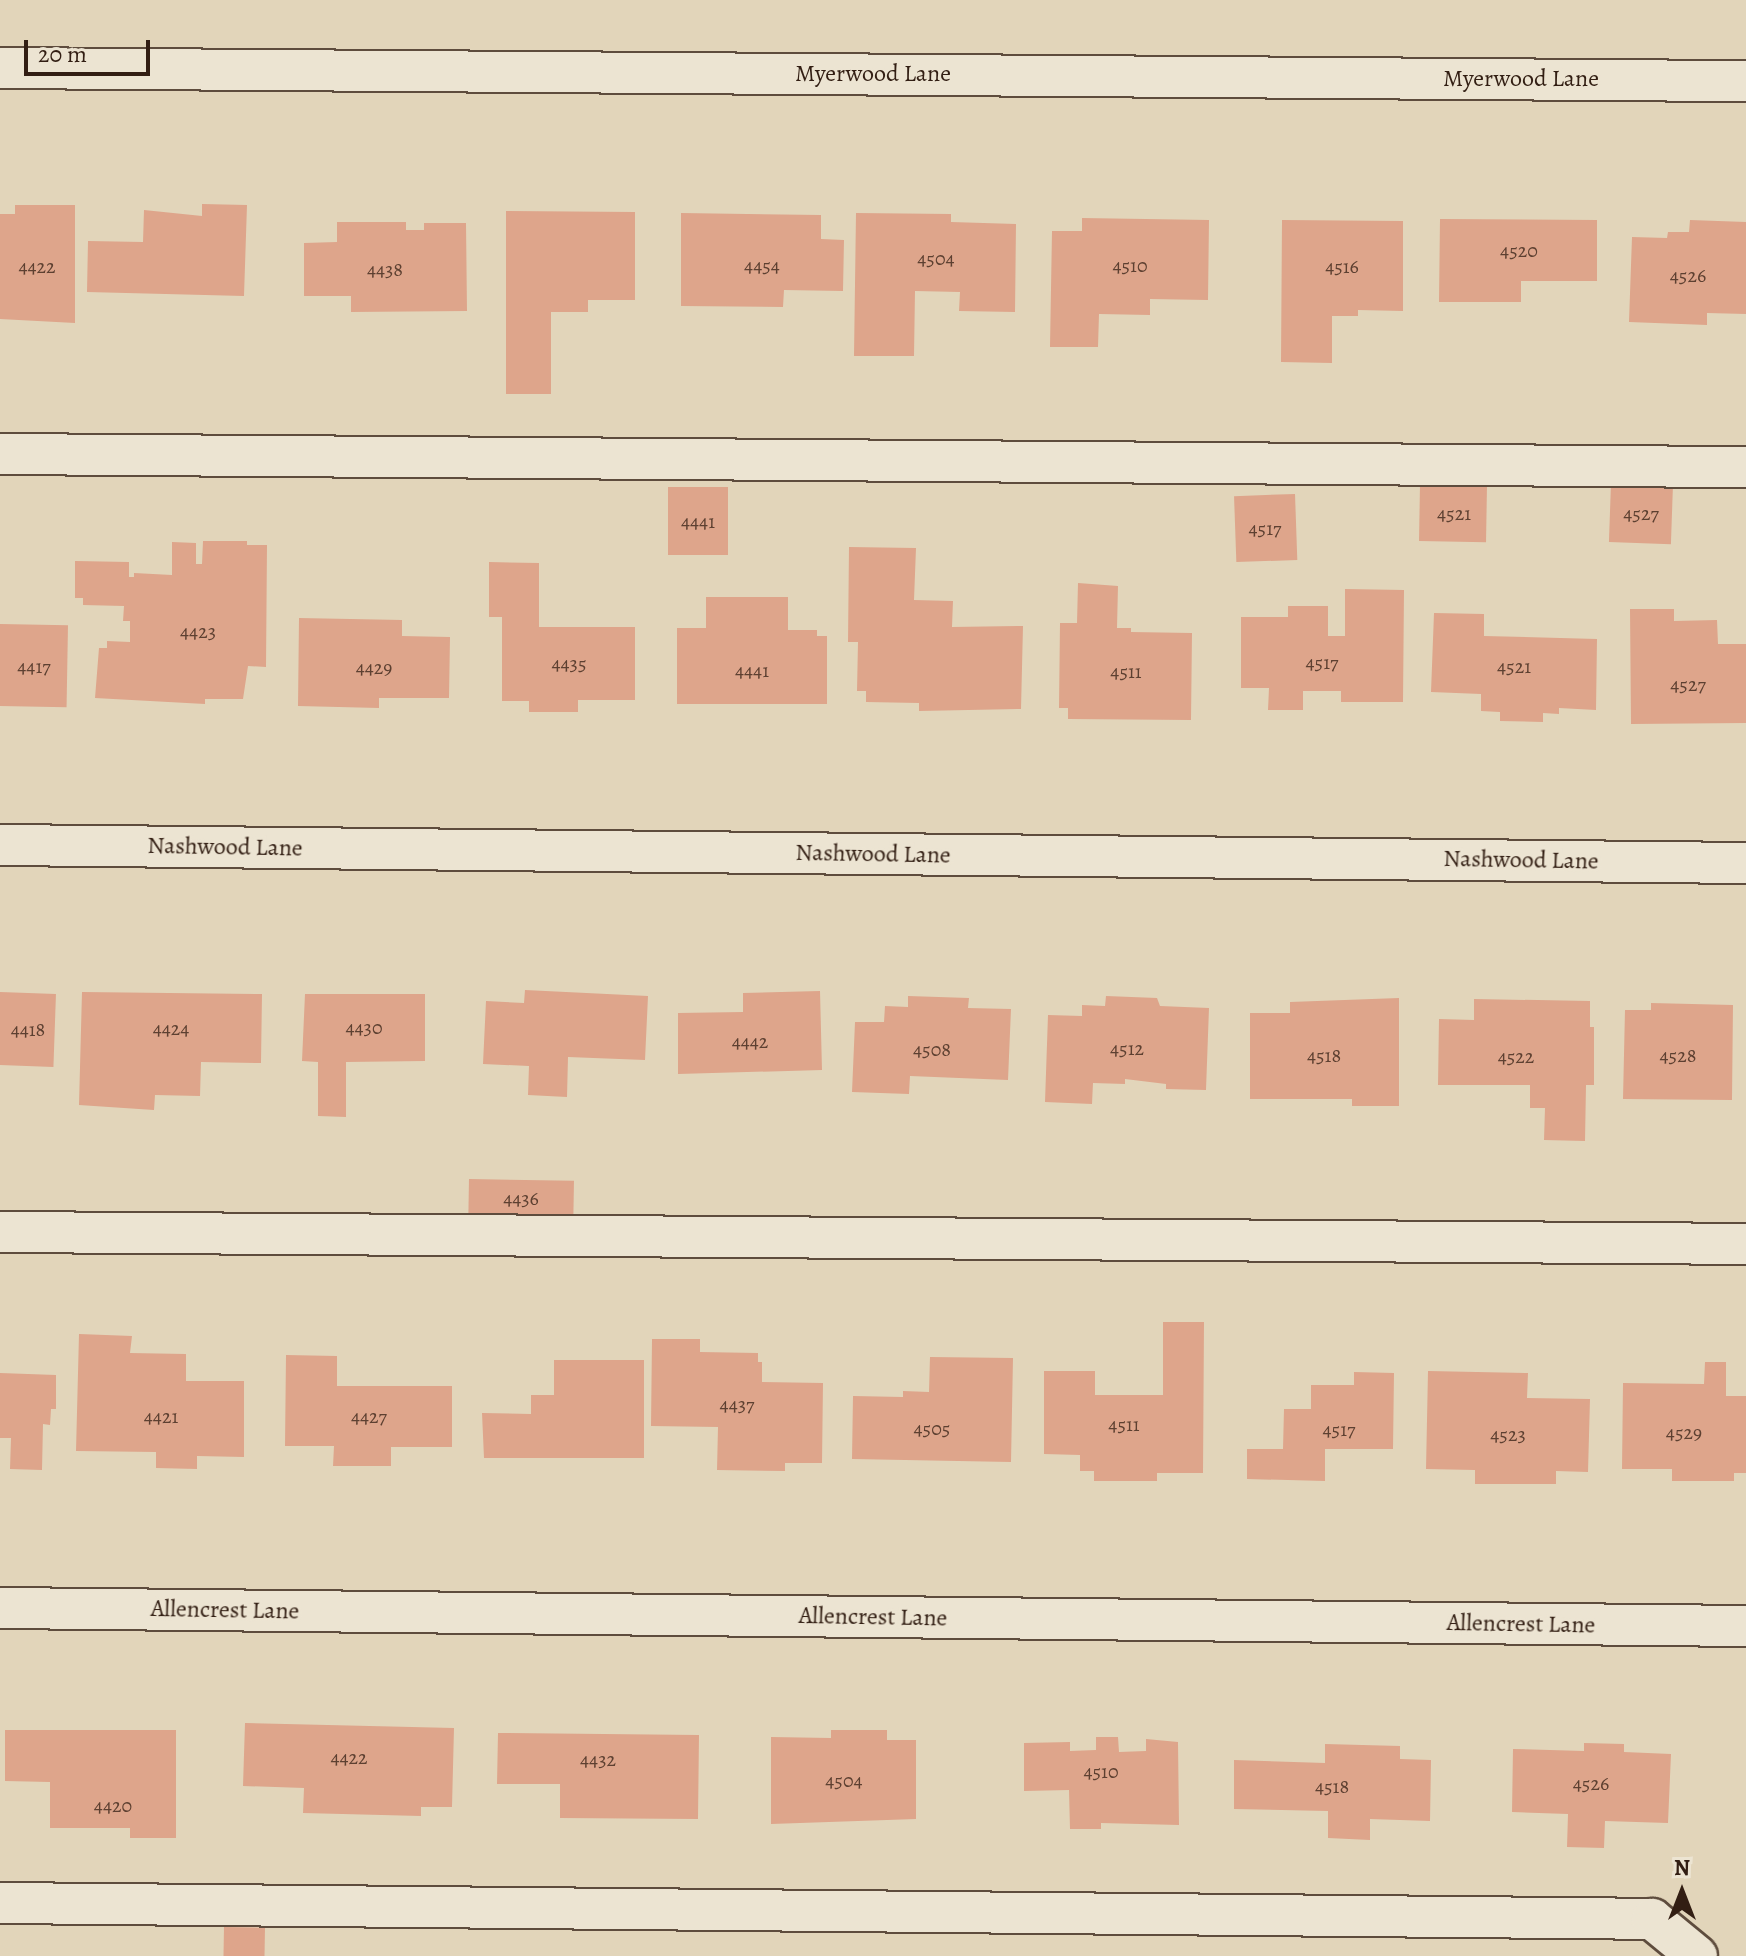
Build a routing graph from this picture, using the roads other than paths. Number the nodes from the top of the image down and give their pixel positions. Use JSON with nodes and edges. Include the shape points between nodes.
{"nodes":[{"id":1,"x":0,"y":68,"type":"edge"},
{"id":2,"x":1746,"y":81,"type":"edge"},
{"id":3,"x":0,"y":454,"type":"edge"},
{"id":4,"x":1746,"y":467,"type":"edge"},
{"id":5,"x":0,"y":845,"type":"edge"},
{"id":6,"x":1746,"y":863,"type":"edge"},
{"id":7,"x":0,"y":1232,"type":"edge"},
{"id":8,"x":1746,"y":1244,"type":"edge"},
{"id":9,"x":0,"y":1608,"type":"edge"},
{"id":10,"x":1746,"y":1626,"type":"edge"},
{"id":11,"x":0,"y":1903,"type":"edge"},
{"id":12,"x":1697,"y":1956,"type":"edge"}],
"edges":[{"from":1,"to":2,"type":"street","name":"Myerwood Lane"},
{"from":3,"to":4,"type":"street"},
{"from":5,"to":6,"type":"street","name":"Nashwood Lane"},
{"from":7,"to":8,"type":"street"},
{"from":9,"to":10,"type":"street","name":"Allencrest Lane"},
{"from":11,"to":12,"type":"street","via":[[1652,1919]]}]}
